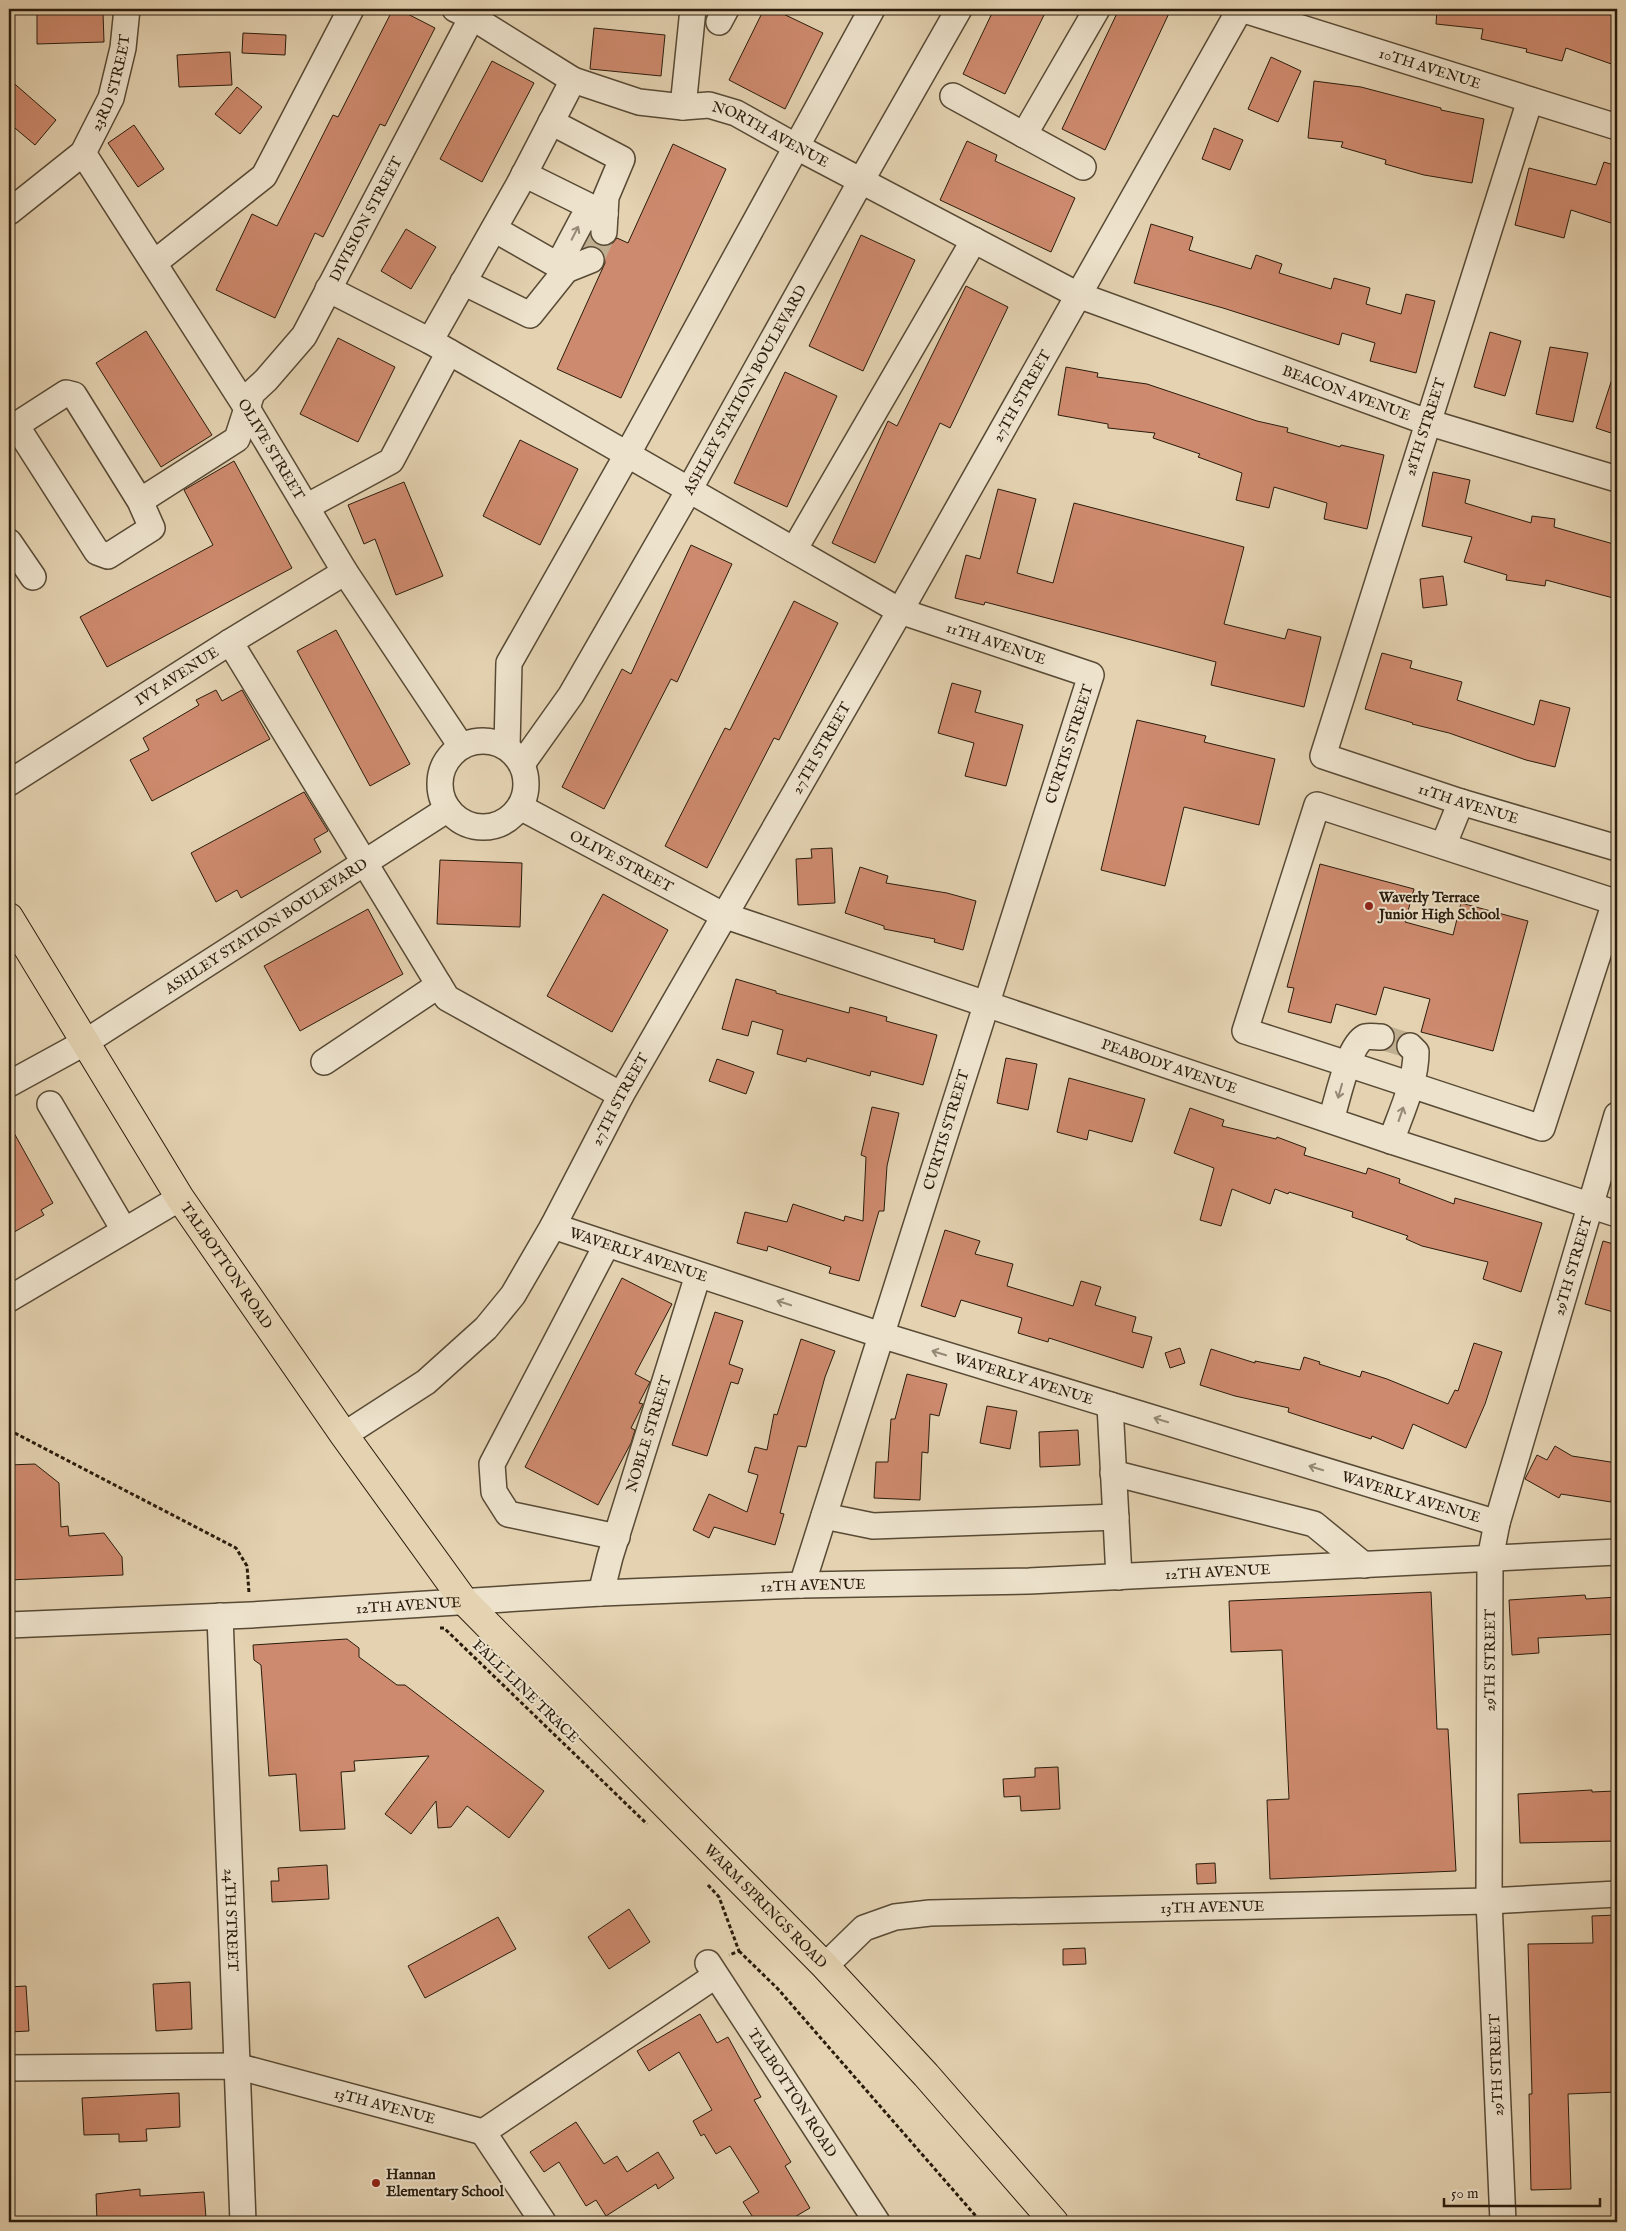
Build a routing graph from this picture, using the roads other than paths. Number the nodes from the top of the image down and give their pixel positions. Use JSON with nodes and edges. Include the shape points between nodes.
{"nodes":[{"id":1,"x":127,"y":9,"type":"edge"},
{"id":2,"x":351,"y":9,"type":"edge"},
{"id":3,"x":693,"y":9,"type":"edge"},
{"id":4,"x":872,"y":9,"type":"edge"},
{"id":5,"x":960,"y":9,"type":"edge"},
{"id":6,"x":1097,"y":9,"type":"edge"},
{"id":7,"x":1241,"y":9,"type":"edge"},
{"id":8,"x":466,"y":11,"type":"edge"},
{"id":9,"x":573,"y":80,"type":"junction"},
{"id":10,"x":953,"y":96,"type":"dead end"},
{"id":11,"x":1530,"y":100,"type":"junction"},
{"id":12,"x":683,"y":107,"type":"junction"},
{"id":13,"x":551,"y":122,"type":"junction"},
{"id":14,"x":1617,"y":128,"type":"edge"},
{"id":15,"x":1024,"y":135,"type":"junction"},
{"id":16,"x":795,"y":146,"type":"junction"},
{"id":17,"x":82,"y":153,"type":"junction"},
{"id":18,"x":1083,"y":167,"type":"dead end"},
{"id":19,"x":524,"y":174,"type":"junction"},
{"id":20,"x":861,"y":181,"type":"junction"},
{"id":21,"x":11,"y":205,"type":"edge"},
{"id":22,"x":605,"y":223,"type":"junction"},
{"id":23,"x":494,"y":229,"type":"junction"},
{"id":24,"x":974,"y":240,"type":"junction"},
{"id":25,"x":591,"y":260,"type":"tunnel mouth"},
{"id":26,"x":154,"y":263,"type":"junction"},
{"id":27,"x":566,"y":270,"type":"junction"},
{"id":28,"x":463,"y":282,"type":"junction"},
{"id":29,"x":328,"y":289,"type":"junction"},
{"id":30,"x":1078,"y":295,"type":"junction"},
{"id":31,"x":439,"y":347,"type":"junction"},
{"id":32,"x":248,"y":410,"type":"junction"},
{"id":33,"x":1426,"y":422,"type":"junction"},
{"id":34,"x":627,"y":454,"type":"junction"},
{"id":35,"x":1617,"y":479,"type":"edge"},
{"id":36,"x":689,"y":490,"type":"junction"},
{"id":37,"x":140,"y":501,"type":"junction"},
{"id":38,"x":306,"y":507,"type":"junction"},
{"id":39,"x":9,"y":542,"type":"edge"},
{"id":40,"x":794,"y":550,"type":"junction"},
{"id":41,"x":345,"y":572,"type":"junction"},
{"id":42,"x":33,"y":576,"type":"dead end"},
{"id":43,"x":900,"y":611,"type":"junction"},
{"id":44,"x":230,"y":642,"type":"junction"},
{"id":45,"x":1091,"y":675,"type":"joint"},
{"id":46,"x":461,"y":746,"type":"junction"},
{"id":47,"x":514,"y":756,"type":"junction"},
{"id":48,"x":1322,"y":756,"type":"joint"},
{"id":49,"x":9,"y":783,"type":"edge"},
{"id":50,"x":1461,"y":802,"type":"junction"},
{"id":51,"x":520,"y":807,"type":"junction"},
{"id":52,"x":448,"y":809,"type":"junction"},
{"id":53,"x":1444,"y":846,"type":"junction"},
{"id":54,"x":1617,"y":848,"type":"edge"},
{"id":55,"x":365,"y":862,"type":"junction"},
{"id":56,"x":723,"y":915,"type":"junction"},
{"id":57,"x":9,"y":917,"type":"edge"},
{"id":58,"x":439,"y":985,"type":"junction"},
{"id":59,"x":986,"y":1004,"type":"junction"},
{"id":60,"x":1381,"y":1037,"type":"tunnel mouth"},
{"id":61,"x":84,"y":1043,"type":"junction"},
{"id":62,"x":1410,"y":1046,"type":"dead end"},
{"id":63,"x":324,"y":1062,"type":"dead end"},
{"id":64,"x":1348,"y":1063,"type":"junction"},
{"id":65,"x":9,"y":1084,"type":"edge"},
{"id":66,"x":1410,"y":1086,"type":"junction"},
{"id":67,"x":621,"y":1094,"type":"junction"},
{"id":68,"x":50,"y":1104,"type":"dead end"},
{"id":69,"x":1617,"y":1115,"type":"edge"},
{"id":70,"x":1331,"y":1120,"type":"junction"},
{"id":71,"x":1391,"y":1141,"type":"junction"},
{"id":72,"x":180,"y":1198,"type":"junction"},
{"id":73,"x":1590,"y":1207,"type":"junction"},
{"id":74,"x":1617,"y":1214,"type":"edge"},
{"id":75,"x":553,"y":1226,"type":"junction"},
{"id":76,"x":124,"y":1230,"type":"junction"},
{"id":77,"x":607,"y":1244,"type":"junction"},
{"id":78,"x":698,"y":1275,"type":"junction"},
{"id":79,"x":9,"y":1299,"type":"edge"},
{"id":80,"x":881,"y":1335,"type":"junction"},
{"id":81,"x":1110,"y":1405,"type":"junction"},
{"id":82,"x":344,"y":1435,"type":"junction"},
{"id":83,"x":1114,"y":1473,"type":"junction"},
{"id":84,"x":824,"y":1516,"type":"junction"},
{"id":85,"x":1116,"y":1517,"type":"junction"},
{"id":86,"x":1497,"y":1523,"type":"junction"},
{"id":87,"x":617,"y":1537,"type":"junction"},
{"id":88,"x":1617,"y":1552,"type":"edge"},
{"id":89,"x":1490,"y":1559,"type":"junction"},
{"id":90,"x":1364,"y":1565,"type":"junction"},
{"id":91,"x":1118,"y":1577,"type":"junction"},
{"id":92,"x":802,"y":1585,"type":"junction"},
{"id":93,"x":601,"y":1593,"type":"junction"},
{"id":94,"x":464,"y":1601,"type":"junction"},
{"id":95,"x":220,"y":1616,"type":"junction"},
{"id":96,"x":9,"y":1625,"type":"edge"},
{"id":97,"x":1617,"y":1894,"type":"edge"},
{"id":98,"x":1489,"y":1901,"type":"junction"},
{"id":99,"x":825,"y":1966,"type":"junction"},
{"id":100,"x":236,"y":2066,"type":"junction"},
{"id":101,"x":9,"y":2068,"type":"edge"},
{"id":102,"x":483,"y":2132,"type":"junction"},
{"id":103,"x":243,"y":2222,"type":"edge"},
{"id":104,"x":543,"y":2222,"type":"edge"},
{"id":105,"x":877,"y":2222,"type":"edge"},
{"id":106,"x":1054,"y":2222,"type":"edge"},
{"id":107,"x":1502,"y":2222,"type":"edge"}],
"edges":[{"from":1,"to":17,"type":"street","name":"23RD STREET","via":[[123,48],[111,98]]},
{"from":2,"to":26,"type":"street","via":[[264,176]]},
{"from":3,"to":12,"type":"street"},
{"from":4,"to":16,"type":"street"},
{"from":5,"to":20,"type":"street","name":"ASHLEY STATION BOULEVARD"},
{"from":6,"to":15,"type":"street"},
{"from":7,"to":11,"type":"street","name":"10TH AVENUE"},
{"from":7,"to":30,"type":"street","name":"27TH STREET"},
{"from":8,"to":9,"type":"street","name":"NORTH AVENUE"},
{"from":8,"to":29,"type":"street","name":"DIVISION STREET"},
{"from":9,"to":12,"type":"street","name":"NORTH AVENUE","via":[[639,102]]},
{"from":9,"to":13,"type":"street"},
{"from":10,"to":15,"type":"street"},
{"from":11,"to":14,"type":"street","name":"10TH AVENUE"},
{"from":11,"to":33,"type":"street","name":"28TH STREET"},
{"from":12,"to":16,"type":"street","name":"NORTH AVENUE","via":[[710,105],[736,113]]},
{"from":13,"to":19,"type":"street"},
{"from":13,"to":22,"type":"street","via":[[622,159],[606,197]]},
{"from":15,"to":18,"type":"street"},
{"from":16,"to":20,"type":"street","name":"NORTH AVENUE"},
{"from":16,"to":34,"type":"street"},
{"from":17,"to":21,"type":"street"},
{"from":17,"to":26,"type":"street","name":"OLIVE STREET"},
{"from":19,"to":22,"type":"street"},
{"from":19,"to":23,"type":"street"},
{"from":20,"to":24,"type":"street","name":"NORTH AVENUE"},
{"from":20,"to":36,"type":"street","name":"ASHLEY STATION BOULEVARD"},
{"from":27,"to":22,"type":"street","one_way":true,"via":[[564,254],[582,220]]},
{"from":23,"to":27,"type":"street"},
{"from":23,"to":28,"type":"street"},
{"from":24,"to":30,"type":"street","name":"NORTH AVENUE"},
{"from":24,"to":40,"type":"street"},
{"from":25,"to":27,"type":"street"},
{"from":26,"to":32,"type":"street","name":"OLIVE STREET"},
{"from":27,"to":28,"type":"street","via":[[530,315]]},
{"from":28,"to":31,"type":"street"},
{"from":29,"to":31,"type":"street","name":"11TH AVENUE"},
{"from":29,"to":32,"type":"street","name":"DIVISION STREET","via":[[304,336],[252,393]]},
{"from":30,"to":33,"type":"street","name":"BEACON AVENUE"},
{"from":30,"to":43,"type":"street","name":"27TH STREET"},
{"from":31,"to":34,"type":"street","name":"11TH AVENUE"},
{"from":31,"to":38,"type":"street","via":[[391,461]]},
{"from":32,"to":37,"type":"street","name":"DIVISION STREET","via":[[237,439]]},
{"from":32,"to":38,"type":"street","name":"OLIVE STREET"},
{"from":33,"to":35,"type":"street","name":"BEACON AVENUE"},
{"from":33,"to":48,"type":"street","name":"28TH STREET"},
{"from":34,"to":36,"type":"street","name":"11TH AVENUE"},
{"from":34,"to":47,"type":"street","via":[[509,663]]},
{"from":36,"to":40,"type":"street","name":"11TH AVENUE"},
{"from":36,"to":47,"type":"street","name":"ASHLEY STATION BOULEVARD","via":[[571,695]]},
{"from":37,"to":37,"type":"street","via":[[74,395],[66,393],[21,422],[20,430],[97,552],[108,556],[152,528]]},
{"from":38,"to":41,"type":"street","name":"OLIVE STREET"},
{"from":39,"to":42,"type":"street"},
{"from":40,"to":43,"type":"street","name":"11TH AVENUE"},
{"from":41,"to":44,"type":"street","name":"IVY AVENUE"},
{"from":41,"to":46,"type":"street","name":"OLIVE STREET"},
{"from":43,"to":45,"type":"street","name":"11TH AVENUE"},
{"from":43,"to":56,"type":"street","name":"27TH STREET"},
{"from":44,"to":49,"type":"street","name":"IVY AVENUE"},
{"from":44,"to":55,"type":"street"},
{"from":45,"to":59,"type":"street","name":"CURTIS STREET"},
{"from":46,"to":47,"type":"street","via":[[484,740],[496,742]]},
{"from":46,"to":52,"type":"street","via":[[442,768],[442,797]]},
{"from":47,"to":51,"type":"street","via":[[526,779],[526,793]]},
{"from":48,"to":50,"type":"street","name":"11TH AVENUE"},
{"from":50,"to":53,"type":"street"},
{"from":50,"to":54,"type":"street","name":"11TH AVENUE"},
{"from":51,"to":52,"type":"street","via":[[511,818],[485,828],[464,823]]},
{"from":51,"to":56,"type":"street","name":"OLIVE STREET"},
{"from":52,"to":55,"type":"street","name":"ASHLEY STATION BOULEVARD"},
{"from":53,"to":64,"type":"street","via":[[1318,805],[1245,1031]]},
{"from":53,"to":66,"type":"street","via":[[1615,902],[1542,1128]]},
{"from":55,"to":58,"type":"street"},
{"from":55,"to":61,"type":"street","name":"ASHLEY STATION BOULEVARD"},
{"from":56,"to":59,"type":"street","name":"PEABODY AVENUE"},
{"from":56,"to":67,"type":"street","name":"27TH STREET"},
{"from":57,"to":61,"type":"main road","name":"TALBOTTON ROAD"},
{"from":58,"to":63,"type":"street"},
{"from":58,"to":67,"type":"street","via":[[447,998]]},
{"from":59,"to":70,"type":"street","name":"PEABODY AVENUE"},
{"from":59,"to":80,"type":"street","name":"CURTIS STREET"},
{"from":60,"to":64,"type":"street","via":[[1366,1036],[1358,1042]]},
{"from":61,"to":65,"type":"street","name":"ASHLEY STATION BOULEVARD"},
{"from":61,"to":72,"type":"main road","name":"TALBOTTON ROAD"},
{"from":62,"to":66,"type":"street","via":[[1416,1052],[1416,1063]]},
{"from":64,"to":66,"type":"street"},
{"from":64,"to":70,"type":"street","one_way":true},
{"from":71,"to":66,"type":"street","one_way":true},
{"from":67,"to":75,"type":"street","name":"27TH STREET"},
{"from":68,"to":76,"type":"street"},
{"from":69,"to":73,"type":"street","name":"29TH STREET"},
{"from":70,"to":71,"type":"street","name":"PEABODY AVENUE"},
{"from":71,"to":73,"type":"street","name":"PEABODY AVENUE"},
{"from":72,"to":76,"type":"street"},
{"from":72,"to":82,"type":"main road","name":"TALBOTTON ROAD"},
{"from":73,"to":74,"type":"street","name":"PEABODY AVENUE"},
{"from":73,"to":86,"type":"street","name":"29TH STREET"},
{"from":75,"to":77,"type":"street","name":"WAVERLY AVENUE"},
{"from":75,"to":82,"type":"street","name":"27TH STREET","via":[[513,1295],[486,1328],[426,1382]]},
{"from":76,"to":79,"type":"street"},
{"from":77,"to":78,"type":"street","name":"WAVERLY AVENUE"},
{"from":77,"to":87,"type":"street","via":[[492,1464],[494,1492],[508,1514]]},
{"from":80,"to":78,"type":"street","name":"WAVERLY AVENUE","one_way":true},
{"from":78,"to":87,"type":"street","name":"NOBLE STREET"},
{"from":81,"to":80,"type":"street","name":"WAVERLY AVENUE","one_way":true},
{"from":80,"to":84,"type":"street","name":"CURTIS STREET"},
{"from":81,"to":83,"type":"street"},
{"from":86,"to":81,"type":"street","name":"WAVERLY AVENUE","one_way":true},
{"from":82,"to":94,"type":"main road","name":"TALBOTTON ROAD"},
{"from":83,"to":85,"type":"street"},
{"from":83,"to":90,"type":"street","via":[[1314,1524]]},
{"from":84,"to":85,"type":"street","via":[[873,1526]]},
{"from":84,"to":92,"type":"street","name":"CURTIS STREET"},
{"from":85,"to":91,"type":"street"},
{"from":86,"to":89,"type":"street","name":"29TH STREET"},
{"from":87,"to":93,"type":"street","name":"NOBLE STREET"},
{"from":88,"to":89,"type":"street","name":"12TH AVENUE"},
{"from":89,"to":90,"type":"street","name":"12TH AVENUE"},
{"from":89,"to":98,"type":"street","name":"29TH STREET"},
{"from":90,"to":91,"type":"street","name":"12TH AVENUE"},
{"from":91,"to":92,"type":"street","name":"12TH AVENUE"},
{"from":92,"to":93,"type":"street","name":"12TH AVENUE"},
{"from":93,"to":94,"type":"street","name":"12TH AVENUE"},
{"from":94,"to":95,"type":"street","name":"12TH AVENUE"},
{"from":94,"to":99,"type":"main road","name":"WARM SPRINGS ROAD"},
{"from":95,"to":96,"type":"street","name":"12TH AVENUE"},
{"from":95,"to":100,"type":"street","name":"24TH STREET"},
{"from":97,"to":98,"type":"street","name":"13TH AVENUE"},
{"from":98,"to":99,"type":"street","name":"13TH AVENUE","via":[[895,1917],[864,1928]]},
{"from":98,"to":107,"type":"street","name":"29TH STREET"},
{"from":99,"to":106,"type":"main road","name":"WARM SPRINGS ROAD","via":[[926,2075]]},
{"from":100,"to":101,"type":"street","name":"13TH AVENUE"},
{"from":100,"to":102,"type":"street","name":"13TH AVENUE"},
{"from":100,"to":103,"type":"street","name":"24TH STREET"},
{"from":102,"to":104,"type":"street"},
{"from":102,"to":105,"type":"street","name":"TALBOTTON ROAD","via":[[711,1970]]}]}
